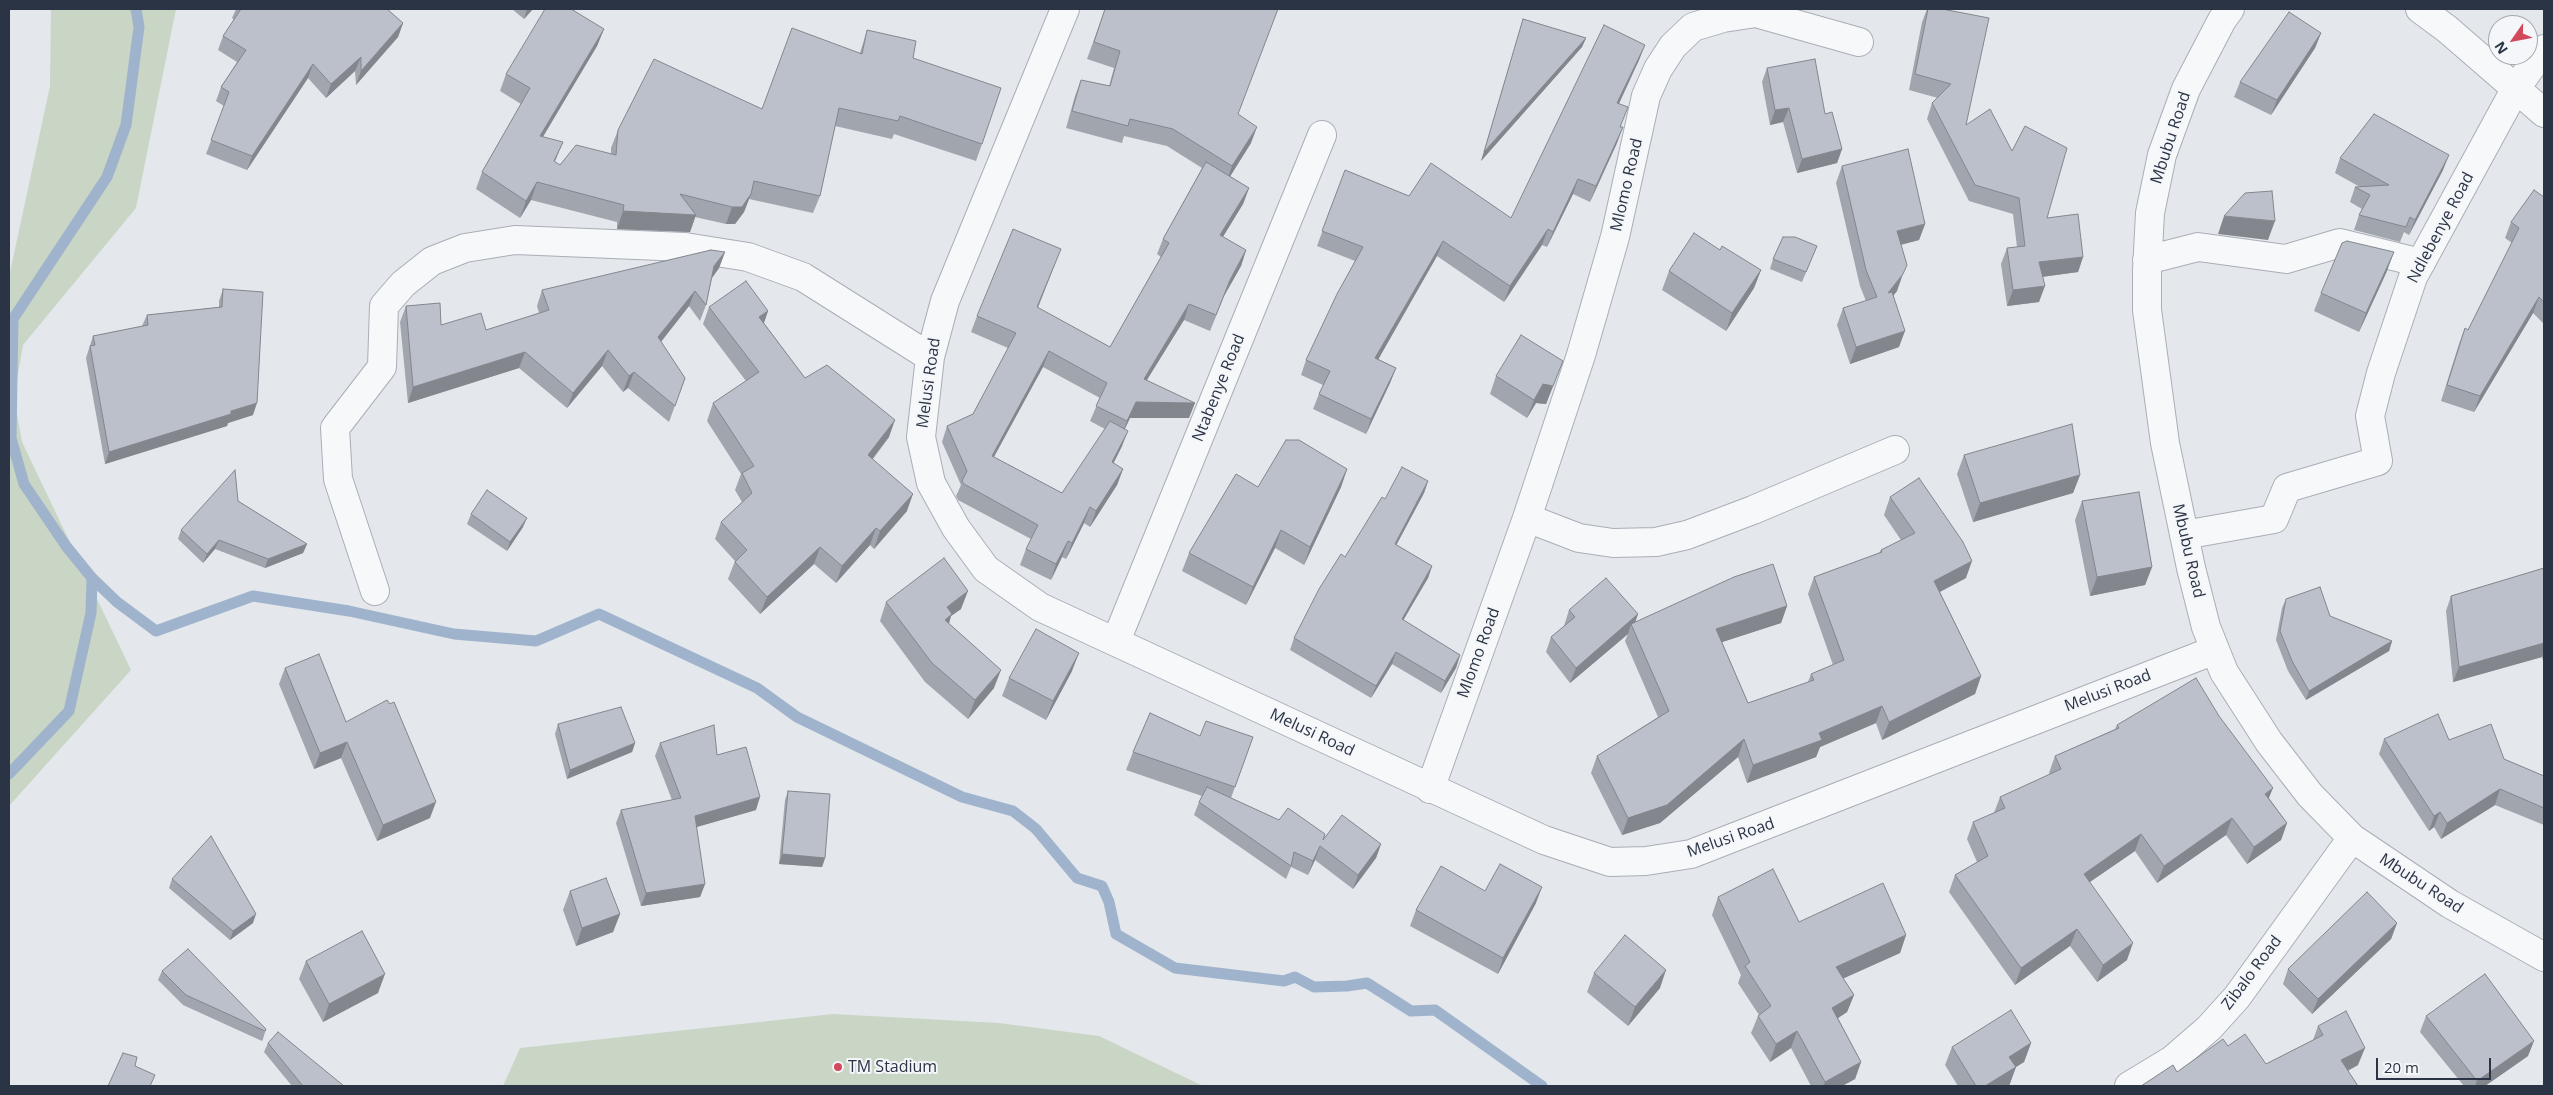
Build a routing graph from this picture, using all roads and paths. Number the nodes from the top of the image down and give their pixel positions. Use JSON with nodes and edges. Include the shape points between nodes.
{"nodes":[{"id":1,"x":1065,"y":9,"type":"edge"},
{"id":2,"x":2230,"y":9,"type":"edge"},
{"id":3,"x":2420,"y":9,"type":"edge"},
{"id":4,"x":1859,"y":42,"type":"dead end"},
{"id":5,"x":2544,"y":49,"type":"edge"},
{"id":6,"x":2516,"y":88,"type":"junction"},
{"id":7,"x":2544,"y":113,"type":"edge"},
{"id":8,"x":1322,"y":135,"type":"dead end"},
{"id":9,"x":2148,"y":260,"type":"junction"},
{"id":10,"x":2421,"y":263,"type":"junction"},
{"id":11,"x":930,"y":357,"type":"junction"},
{"id":12,"x":1896,"y":450,"type":"dead end"},
{"id":13,"x":1527,"y":518,"type":"junction"},
{"id":14,"x":2184,"y":535,"type":"junction"},
{"id":15,"x":375,"y":591,"type":"dead end"},
{"id":16,"x":1116,"y":641,"type":"junction"},
{"id":17,"x":2215,"y":650,"type":"junction"},
{"id":18,"x":1430,"y":789,"type":"junction"},
{"id":19,"x":2352,"y":838,"type":"junction"},
{"id":20,"x":2544,"y":956,"type":"edge"},
{"id":21,"x":2129,"y":1086,"type":"edge"}],
"edges":[{"from":1,"to":11,"type":"street","name":"Melusi Road","via":[[945,301]]},
{"from":2,"to":9,"type":"street","name":"Mbubu Road","via":[[2186,89],[2162,155],[2150,213]]},
{"from":3,"to":6,"type":"street"},
{"from":4,"to":13,"type":"street","name":"Mlomo Road","via":[[1756,13],[1693,27],[1673,46],[1646,96],[1615,237],[1581,355]]},
{"from":5,"to":6,"type":"street","name":"Ndlebenye Road"},
{"from":6,"to":7,"type":"street"},
{"from":6,"to":10,"type":"street","name":"Ndlebenye Road"},
{"from":8,"to":16,"type":"street","name":"Ntabenye Road"},
{"from":9,"to":10,"type":"street","via":[[2198,247],[2286,259],[2340,243]]},
{"from":9,"to":14,"type":"street","name":"Mbubu Road","via":[[2147,310],[2165,443]]},
{"from":10,"to":14,"type":"street","name":"Ndlebenye Road","via":[[2413,277],[2370,416],[2378,461],[2287,488],[2274,519]]},
{"from":11,"to":15,"type":"street","via":[[803,277],[748,257],[685,247],[515,240],[465,248],[432,261],[403,284],[384,306],[382,367],[335,428],[338,479]]},
{"from":11,"to":16,"type":"street","name":"Melusi Road","via":[[921,437],[931,483],[956,528],[986,569],[1040,607]]},
{"from":12,"to":13,"type":"street","via":[[1753,510],[1687,535],[1656,542],[1579,538]]},
{"from":13,"to":18,"type":"street","name":"Mlomo Road"},
{"from":14,"to":17,"type":"street","name":"Mbubu Road","via":[[2206,627]]},
{"from":16,"to":18,"type":"street","name":"Melusi Road"},
{"from":17,"to":18,"type":"street","name":"Melusi Road","via":[[1750,832],[1682,855],[1610,862],[1544,840]]},
{"from":17,"to":19,"type":"street","name":"Mbubu Road","via":[[2239,699],[2269,742],[2310,795]]},
{"from":19,"to":20,"type":"street","name":"Mbubu Road","via":[[2450,904]]},
{"from":19,"to":21,"type":"street","name":"Zibalo Road","via":[[2237,997],[2209,1028],[2172,1060]]}]}
